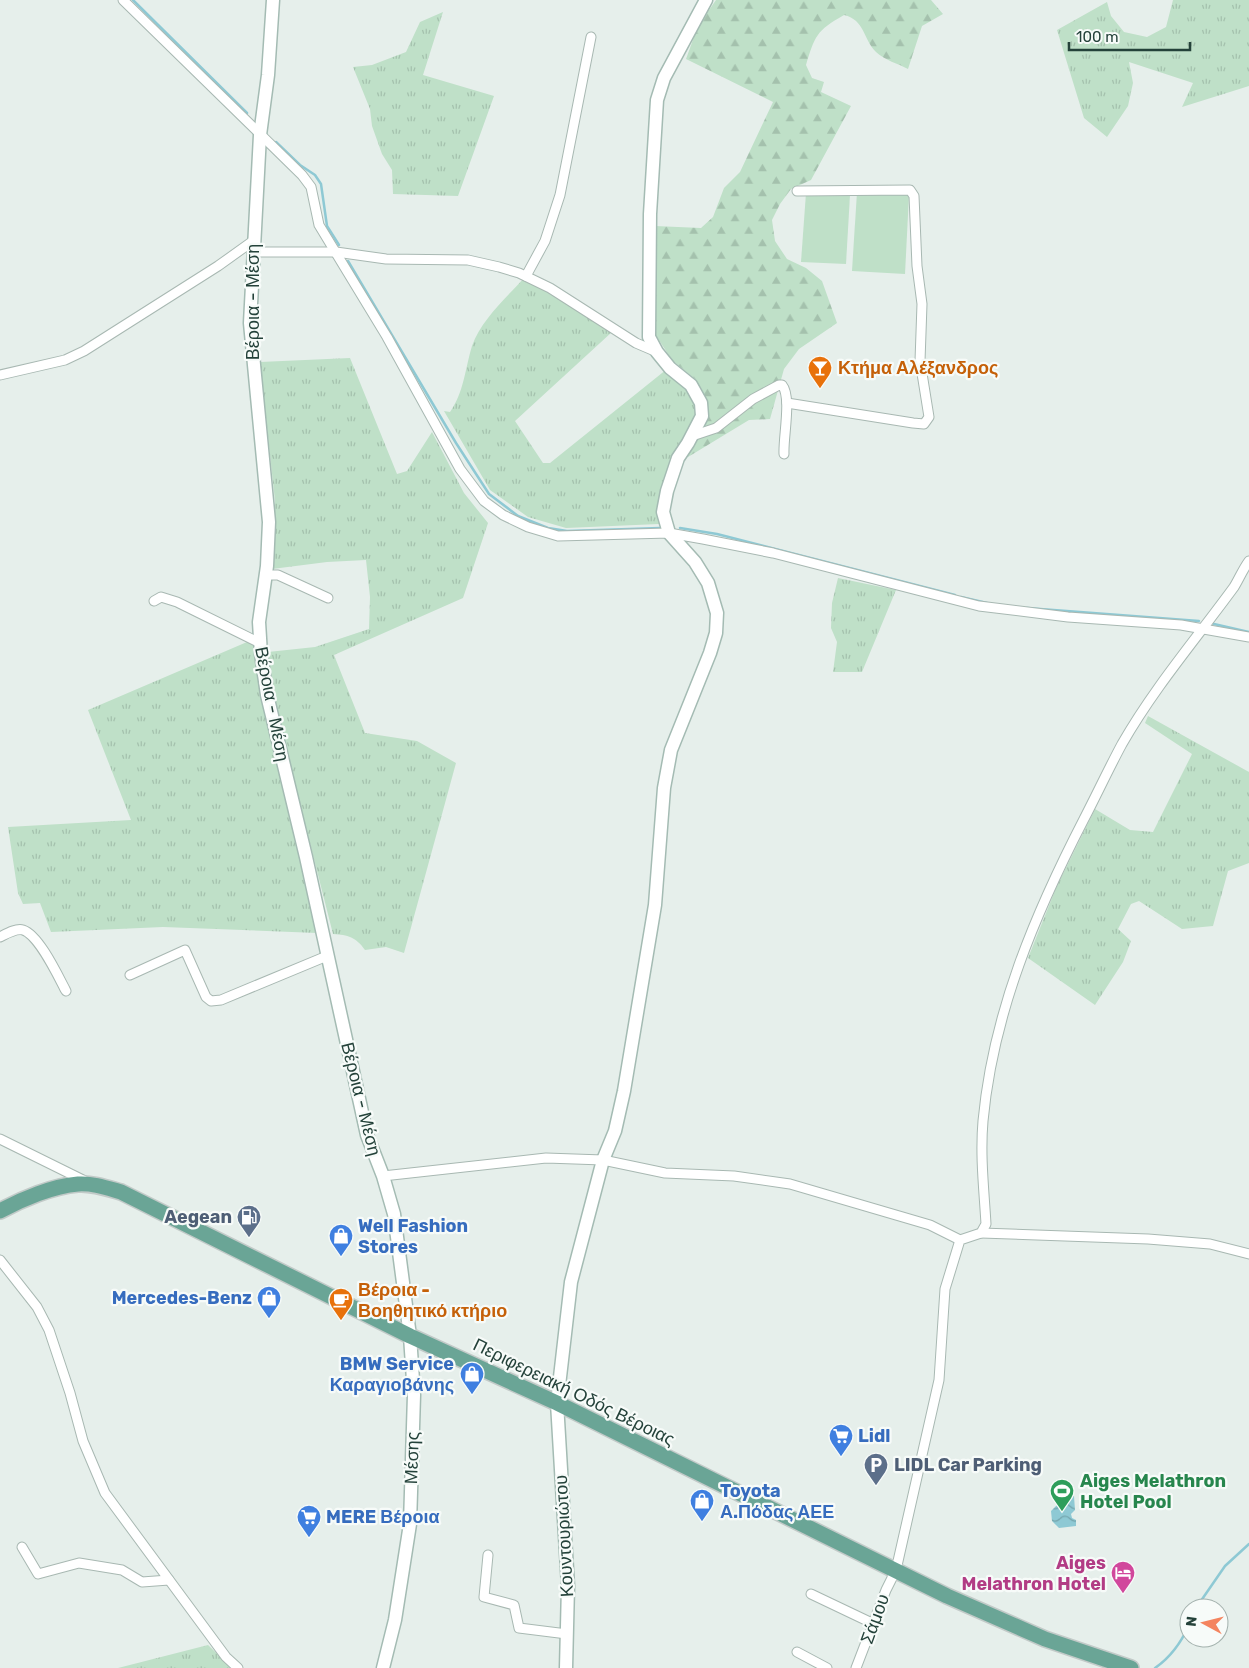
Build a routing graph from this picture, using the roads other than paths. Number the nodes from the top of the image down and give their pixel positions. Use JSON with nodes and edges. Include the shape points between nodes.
{"nodes":[{"id":1,"x":123,"y":0,"type":"edge"},
{"id":2,"x":273,"y":0,"type":"edge"},
{"id":3,"x":706,"y":0,"type":"edge"},
{"id":4,"x":591,"y":38,"type":"dead end"},
{"id":5,"x":260,"y":135,"type":"junction"},
{"id":6,"x":797,"y":192,"type":"dead end"},
{"id":7,"x":253,"y":246,"type":"junction"},
{"id":8,"x":336,"y":252,"type":"junction"},
{"id":9,"x":526,"y":276,"type":"junction"},
{"id":10,"x":657,"y":352,"type":"junction"},
{"id":11,"x":0,"y":375,"type":"edge"},
{"id":12,"x":787,"y":403,"type":"junction"},
{"id":13,"x":692,"y":436,"type":"junction"},
{"id":14,"x":784,"y":454,"type":"dead end"},
{"id":15,"x":669,"y":533,"type":"junction"},
{"id":16,"x":1249,"y":561,"type":"edge"},
{"id":17,"x":266,"y":575,"type":"junction"},
{"id":18,"x":328,"y":598,"type":"dead end"},
{"id":19,"x":154,"y":601,"type":"dead end"},
{"id":20,"x":1203,"y":628,"type":"junction"},
{"id":21,"x":1249,"y":637,"type":"edge"},
{"id":22,"x":260,"y":643,"type":"junction"},
{"id":23,"x":0,"y":937,"type":"edge"},
{"id":24,"x":327,"y":956,"type":"junction"},
{"id":25,"x":130,"y":975,"type":"dead end"},
{"id":26,"x":66,"y":990,"type":"dead end"},
{"id":27,"x":0,"y":1139,"type":"edge"},
{"id":28,"x":603,"y":1160,"type":"junction"},
{"id":29,"x":383,"y":1176,"type":"junction"},
{"id":30,"x":92,"y":1185,"type":"junction"},
{"id":31,"x":0,"y":1211,"type":"edge"},
{"id":32,"x":981,"y":1233,"type":"junction"},
{"id":33,"x":960,"y":1240,"type":"junction"},
{"id":34,"x":1249,"y":1254,"type":"edge"},
{"id":35,"x":0,"y":1260,"type":"edge"},
{"id":36,"x":410,"y":1336,"type":"junction"},
{"id":37,"x":557,"y":1403,"type":"junction"},
{"id":38,"x":22,"y":1547,"type":"dead end"},
{"id":39,"x":488,"y":1555,"type":"dead end"},
{"id":40,"x":896,"y":1570,"type":"junction"},
{"id":41,"x":169,"y":1580,"type":"junction"},
{"id":42,"x":811,"y":1594,"type":"dead end"},
{"id":43,"x":874,"y":1624,"type":"junction"},
{"id":44,"x":567,"y":1634,"type":"junction"},
{"id":45,"x":796,"y":1652,"type":"dead end"},
{"id":46,"x":238,"y":1668,"type":"edge"},
{"id":47,"x":383,"y":1668,"type":"edge"},
{"id":48,"x":566,"y":1668,"type":"edge"},
{"id":49,"x":827,"y":1668,"type":"edge"},
{"id":50,"x":856,"y":1668,"type":"edge"},
{"id":51,"x":1131,"y":1668,"type":"edge"}],
"edges":[{"from":1,"to":5,"type":"street"},
{"from":2,"to":5,"type":"street","name":"Βέροια - Μέση"},
{"from":3,"to":10,"type":"street","via":[[664,78],[658,100],[650,214],[649,322],[649,338]]},
{"from":4,"to":9,"type":"street","via":[[560,195],[545,240]]},
{"from":5,"to":7,"type":"street","name":"Βέροια - Μέση"},
{"from":5,"to":8,"type":"street","via":[[311,187],[319,225]]},
{"from":6,"to":12,"type":"street","via":[[910,190],[914,196],[922,304],[920,361],[929,417],[924,424],[912,423]]},
{"from":7,"to":8,"type":"street"},
{"from":7,"to":11,"type":"street","via":[[84,351],[66,360]]},
{"from":7,"to":17,"type":"street","name":"Βέροια - Μέση","via":[[250,332],[269,522]]},
{"from":8,"to":9,"type":"street","via":[[386,259],[468,260]]},
{"from":8,"to":15,"type":"street","via":[[460,469],[484,501],[528,527],[558,536]]},
{"from":9,"to":10,"type":"street","via":[[636,343]]},
{"from":10,"to":13,"type":"street","via":[[691,385],[701,403],[702,416]]},
{"from":12,"to":13,"type":"street","via":[[786,391],[779,385],[753,399],[716,428]]},
{"from":12,"to":14,"type":"street"},
{"from":13,"to":15,"type":"street","via":[[678,458],[666,492],[663,512]]},
{"from":15,"to":20,"type":"street","via":[[774,553],[979,606]]},
{"from":15,"to":28,"type":"street","name":"Κουντουριώτου","via":[[695,562],[708,584],[717,613],[716,633],[670,750],[644,975],[620,1111]]},
{"from":16,"to":20,"type":"street"},
{"from":17,"to":18,"type":"street","via":[[278,575]]},
{"from":17,"to":22,"type":"street","name":"Βέροια - Μέση","via":[[259,622]]},
{"from":19,"to":22,"type":"street","via":[[161,596],[177,602]]},
{"from":20,"to":21,"type":"street"},
{"from":20,"to":32,"type":"street","via":[[1123,744],[1046,896],[1020,960],[1001,1022],[982,1123],[986,1224]]},
{"from":22,"to":24,"type":"street","name":"Βέροια - Μέση","via":[[267,695]]},
{"from":23,"to":26,"type":"street","via":[[17,930],[31,936]]},
{"from":24,"to":25,"type":"street","via":[[221,1000],[211,1001],[206,997],[185,950]]},
{"from":24,"to":29,"type":"street","name":"Βέροια - Μέση","via":[[367,1135]]},
{"from":27,"to":30,"type":"street"},
{"from":28,"to":29,"type":"street","via":[[546,1158]]},
{"from":28,"to":33,"type":"street","via":[[665,1173],[734,1176],[790,1184],[930,1225]]},
{"from":28,"to":37,"type":"street","name":"Κουντουριώτου","via":[[571,1282]]},
{"from":29,"to":36,"type":"street","name":"Βέροια - Μέση","via":[[394,1214]]},
{"from":30,"to":31,"type":"main road","name":"Περιφερειακή Οδός Βέροιας","via":[[63,1188]]},
{"from":30,"to":36,"type":"main road","name":"Περιφερειακή Οδός Βέροιας","via":[[121,1192],[151,1206]]},
{"from":32,"to":33,"type":"street"},
{"from":32,"to":34,"type":"street","via":[[1201,1243],[1226,1246]]},
{"from":33,"to":40,"type":"street","name":"Σάμου","via":[[945,1289],[939,1380]]},
{"from":35,"to":41,"type":"street","via":[[37,1307],[49,1330],[83,1441],[105,1493]]},
{"from":36,"to":37,"type":"main road","name":"Περιφερειακή Οδός Βέροιας"},
{"from":36,"to":47,"type":"street","name":"Μέσης","via":[[414,1395],[410,1524],[396,1620]]},
{"from":37,"to":40,"type":"main road","name":"Περιφερειακή Οδός Βέροιας"},
{"from":37,"to":44,"type":"street","name":"Κουντουριώτου","via":[[568,1586]]},
{"from":38,"to":41,"type":"street","via":[[38,1574],[80,1562],[122,1570],[142,1582]]},
{"from":39,"to":44,"type":"street","via":[[484,1597],[514,1605],[519,1628]]},
{"from":40,"to":43,"type":"street","name":"Σάμου"},
{"from":40,"to":51,"type":"main road","name":"Περιφερειακή Οδός Βέροιας","via":[[1045,1638]]},
{"from":41,"to":46,"type":"street","via":[[226,1657]]},
{"from":42,"to":43,"type":"street"},
{"from":43,"to":50,"type":"street","name":"Σάμου"},
{"from":44,"to":48,"type":"street","name":"Κουντουριώτου"},
{"from":45,"to":49,"type":"street"}]}
